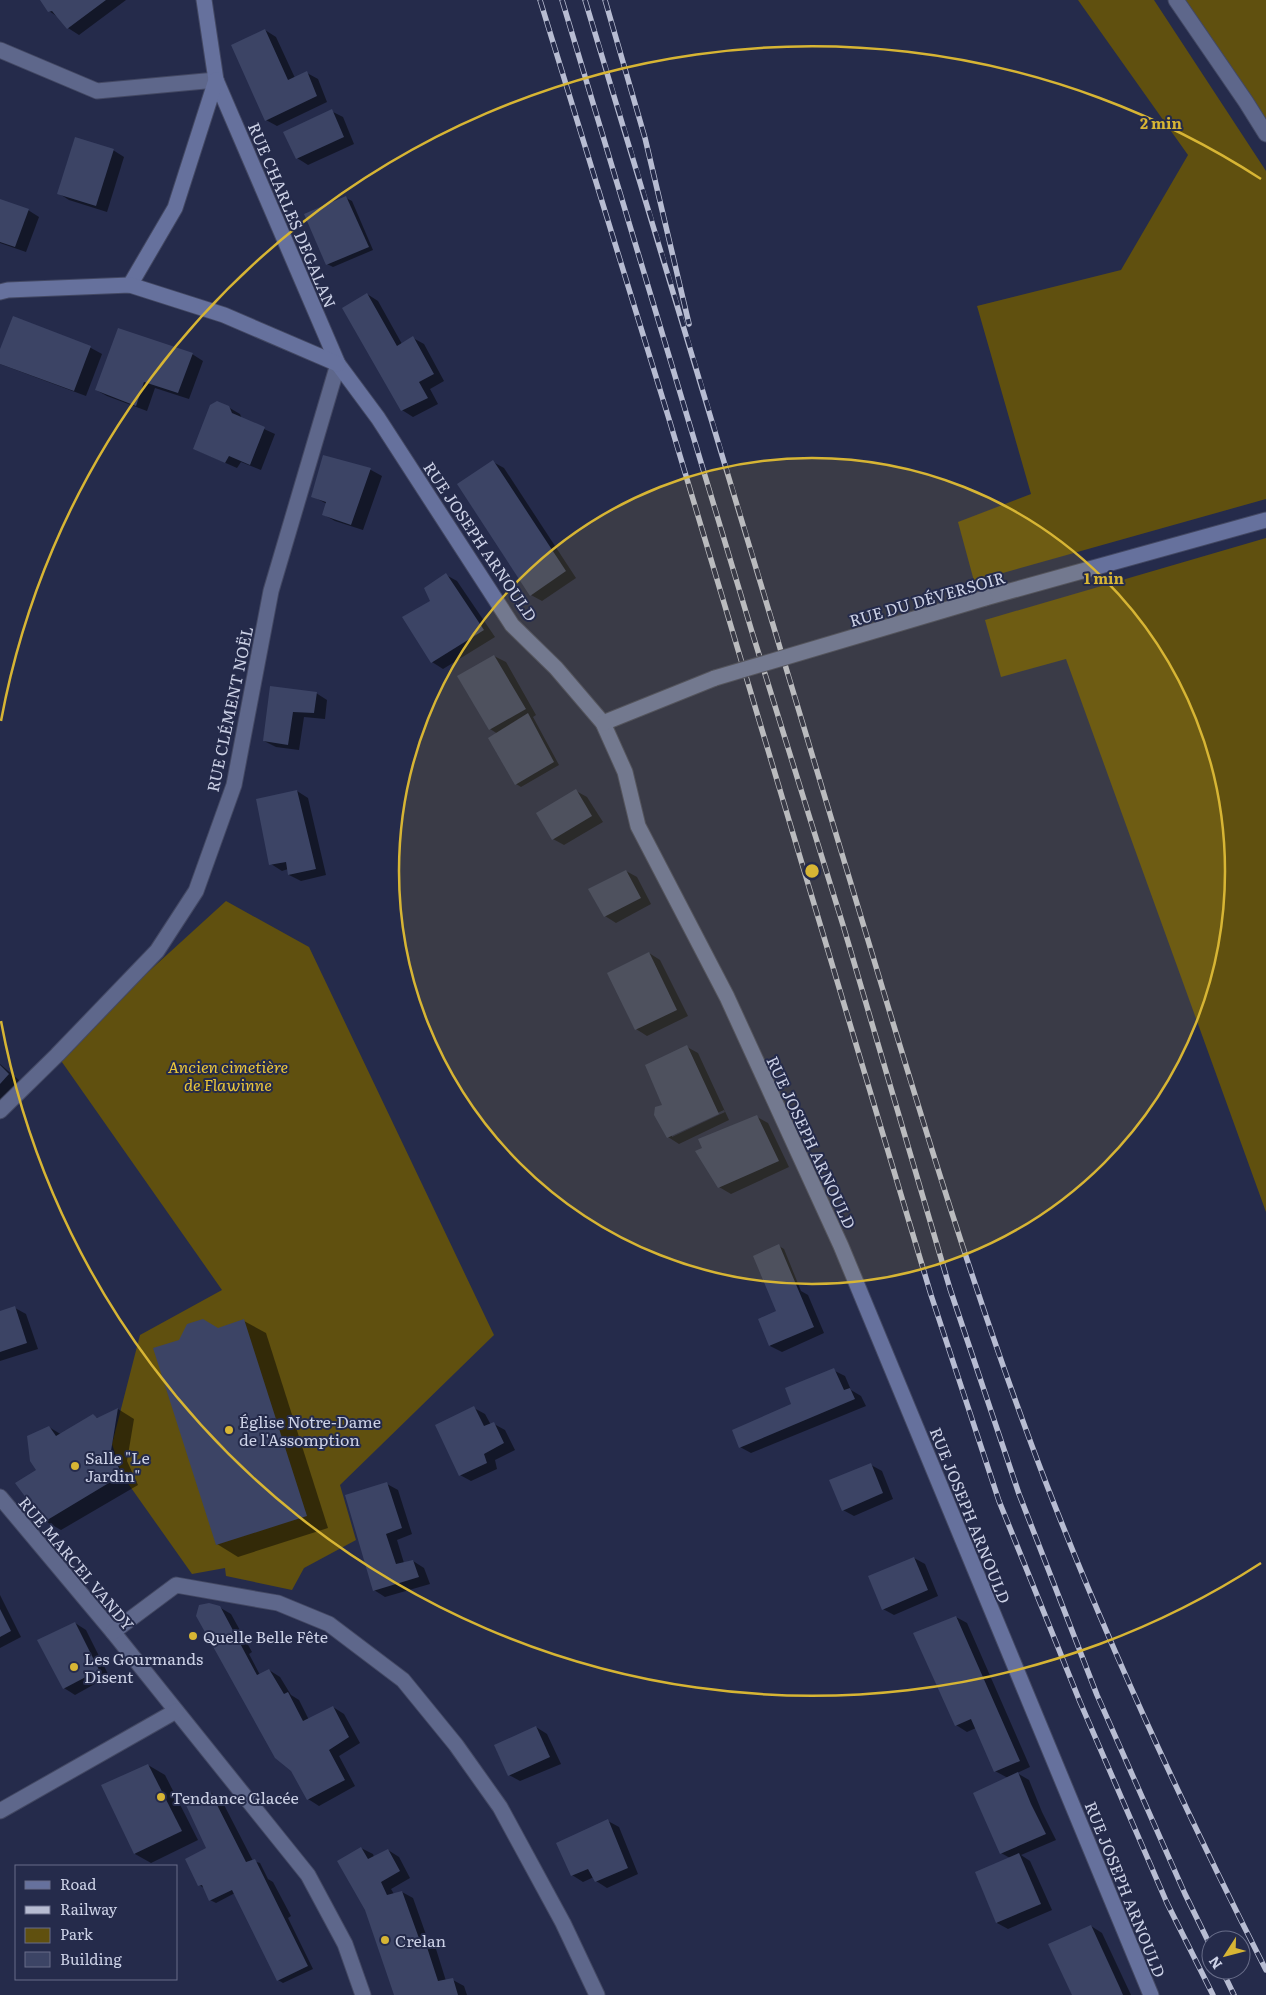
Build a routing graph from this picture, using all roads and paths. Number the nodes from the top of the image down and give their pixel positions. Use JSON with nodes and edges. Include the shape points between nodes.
{"nodes":[{"id":1,"x":204,"y":0,"type":"edge"},
{"id":2,"x":1176,"y":0,"type":"edge"},
{"id":3,"x":0,"y":50,"type":"edge"},
{"id":4,"x":216,"y":80,"type":"junction"},
{"id":5,"x":1266,"y":134,"type":"edge"},
{"id":6,"x":130,"y":285,"type":"junction"},
{"id":7,"x":0,"y":292,"type":"edge"},
{"id":8,"x":338,"y":364,"type":"junction"},
{"id":9,"x":1266,"y":520,"type":"edge"},
{"id":10,"x":603,"y":724,"type":"junction"},
{"id":11,"x":0,"y":1111,"type":"edge"},
{"id":12,"x":0,"y":1497,"type":"edge"},
{"id":13,"x":113,"y":1632,"type":"junction"},
{"id":14,"x":176,"y":1711,"type":"junction"},
{"id":15,"x":0,"y":1811,"type":"edge"},
{"id":16,"x":363,"y":1995,"type":"edge"},
{"id":17,"x":597,"y":1995,"type":"edge"},
{"id":18,"x":1151,"y":1995,"type":"edge"}],
"edges":[{"from":1,"to":4,"type":"street","name":"RUE CHARLES DEGALAN"},
{"from":2,"to":5,"type":"street"},
{"from":3,"to":4,"type":"street","via":[[97,91]]},
{"from":4,"to":6,"type":"street","name":"RUE CHARLES DEGALAN","via":[[175,208]]},
{"from":4,"to":8,"type":"street","name":"RUE CHARLES DEGALAN"},
{"from":6,"to":7,"type":"street"},
{"from":6,"to":8,"type":"street","via":[[224,315]]},
{"from":8,"to":10,"type":"street","name":"RUE JOSEPH ARNOULD","via":[[378,418],[512,625],[556,668]]},
{"from":8,"to":11,"type":"street","name":"RUE CLÉMENT NOËL","via":[[271,591],[234,785],[196,890],[157,951]]},
{"from":9,"to":10,"type":"street","name":"RUE DU DÉVERSOIR","bridge":true,"via":[[715,678]]},
{"from":10,"to":18,"type":"street","name":"RUE JOSEPH ARNOULD","via":[[625,772],[638,826],[726,998],[841,1246]]},
{"from":12,"to":13,"type":"street","name":"RUE MARCEL VANDY"},
{"from":13,"to":14,"type":"street","name":"RUE MARCEL VANDY"},
{"from":13,"to":17,"type":"street","via":[[176,1585],[278,1603],[329,1624],[403,1680],[456,1745],[500,1807],[563,1922]]},
{"from":14,"to":15,"type":"street"},
{"from":14,"to":16,"type":"street","name":"RUE MARCEL VANDY","via":[[308,1875],[345,1944]]}]}
